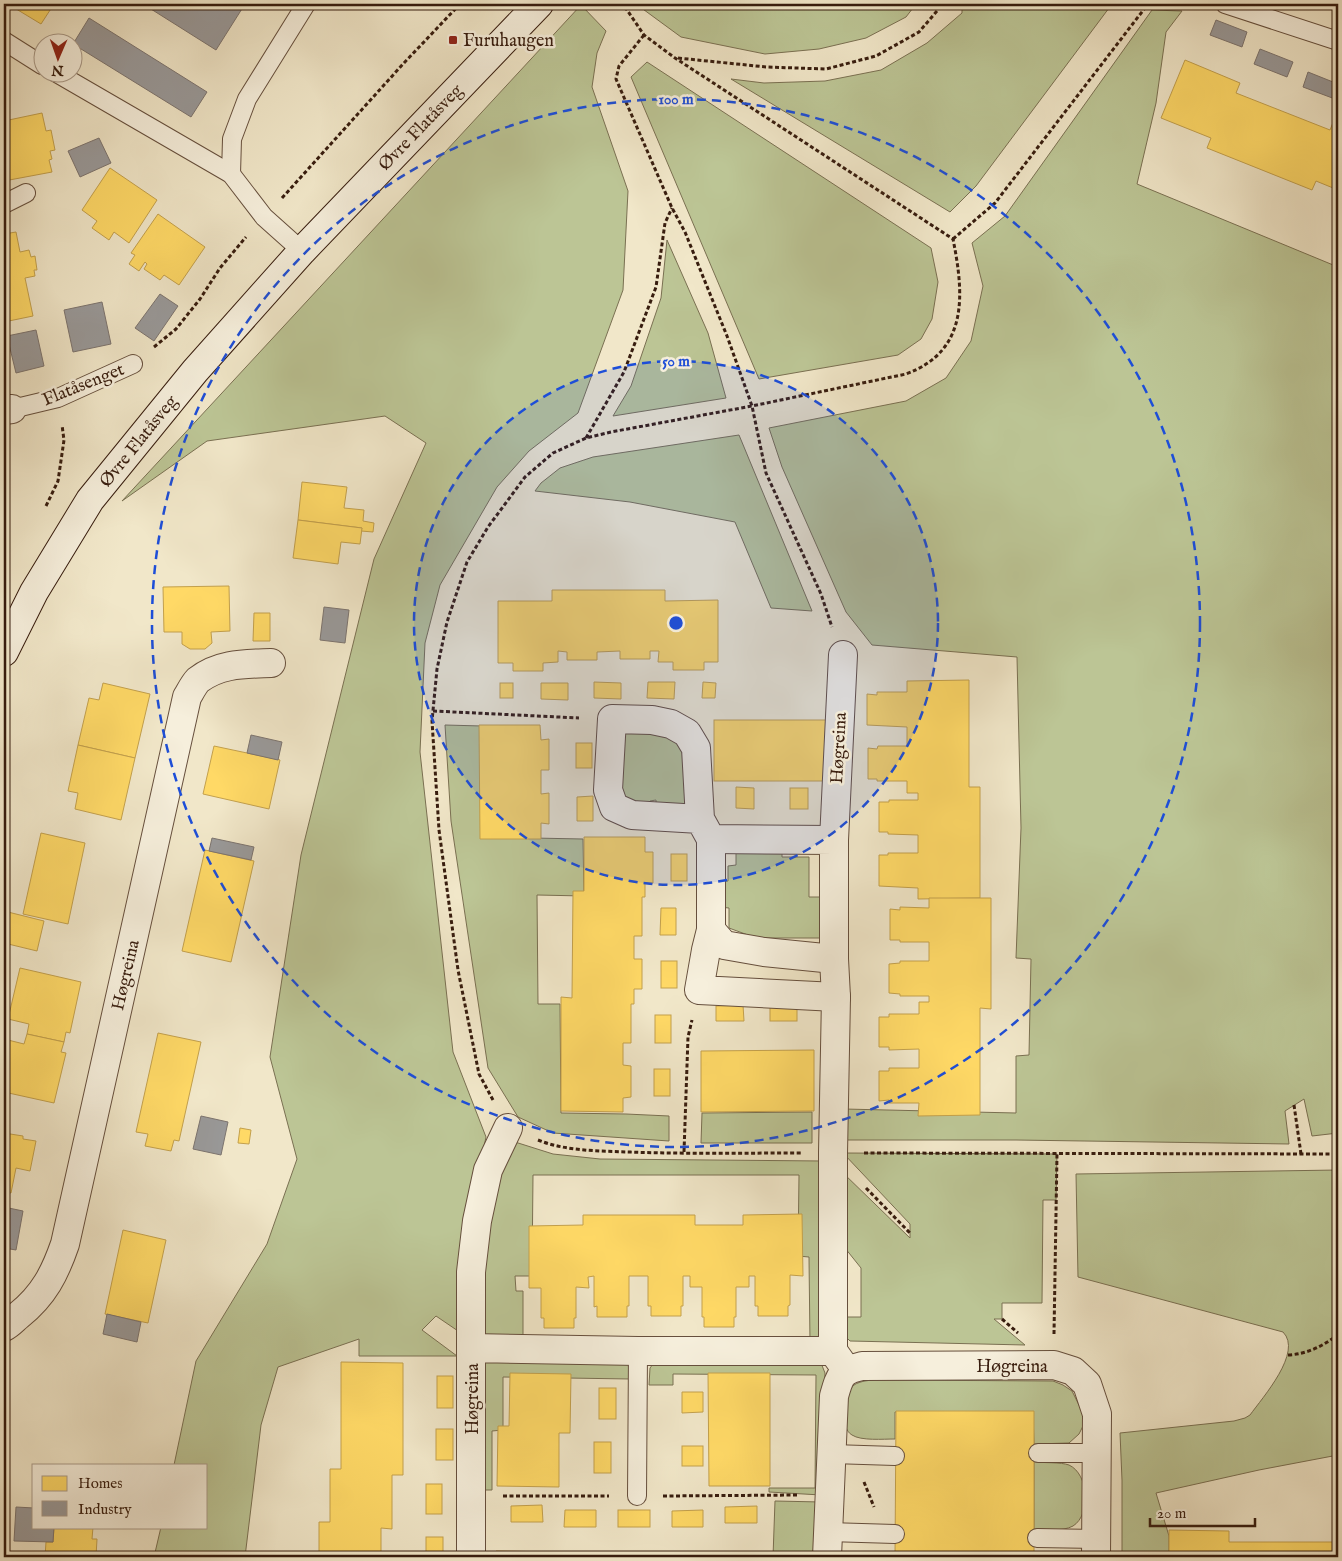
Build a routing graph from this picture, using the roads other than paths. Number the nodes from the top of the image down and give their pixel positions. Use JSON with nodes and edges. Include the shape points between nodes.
{"nodes":[{"id":1,"x":306,"y":4,"type":"edge"},
{"id":2,"x":539,"y":4,"type":"edge"},
{"id":3,"x":1225,"y":4,"type":"edge"},
{"id":4,"x":4,"y":41,"type":"edge"},
{"id":5,"x":1338,"y":41,"type":"edge"},
{"id":6,"x":32,"y":59,"type":"edge"},
{"id":7,"x":72,"y":82,"type":"edge"},
{"id":8,"x":231,"y":174,"type":"junction"},
{"id":9,"x":26,"y":193,"type":"dead end"},
{"id":10,"x":4,"y":204,"type":"edge"},
{"id":11,"x":302,"y":250,"type":"junction"},
{"id":12,"x":133,"y":364,"type":"road end"},
{"id":13,"x":8,"y":409,"type":"edge"},
{"id":14,"x":4,"y":652,"type":"edge"},
{"id":15,"x":843,"y":656,"type":"road end"},
{"id":16,"x":271,"y":663,"type":"dead end"},
{"id":17,"x":705,"y":829,"type":"junction"},
{"id":18,"x":834,"y":840,"type":"junction"},
{"id":19,"x":711,"y":930,"type":"junction"},
{"id":20,"x":834,"y":959,"type":"junction"},
{"id":21,"x":836,"y":997,"type":"junction"},
{"id":22,"x":508,"y":1128,"type":"road end"},
{"id":23,"x":4,"y":1327,"type":"edge"},
{"id":24,"x":471,"y":1348,"type":"junction"},
{"id":25,"x":638,"y":1351,"type":"junction"},
{"id":26,"x":840,"y":1360,"type":"junction"},
{"id":27,"x":1038,"y":1452,"type":"dead end"},
{"id":28,"x":1097,"y":1453,"type":"junction"},
{"id":29,"x":832,"y":1454,"type":"junction"},
{"id":30,"x":894,"y":1456,"type":"dead end"},
{"id":31,"x":637,"y":1496,"type":"dead end"},
{"id":32,"x":895,"y":1534,"type":"dead end"},
{"id":33,"x":1037,"y":1538,"type":"dead end"},
{"id":34,"x":828,"y":1545,"type":"edge"},
{"id":35,"x":1097,"y":1548,"type":"edge"},
{"id":36,"x":471,"y":1557,"type":"edge"}],
"edges":[{"from":1,"to":8,"type":"lane","via":[[247,99],[232,139]]},
{"from":2,"to":11,"type":"street","name":"Øvre Flatåsveg"},
{"from":3,"to":5,"type":"lane"},
{"from":4,"to":6,"type":"lane"},
{"from":7,"to":8,"type":"lane"},
{"from":8,"to":11,"type":"lane","via":[[264,217]]},
{"from":9,"to":10,"type":"lane"},
{"from":11,"to":14,"type":"street","name":"Øvre Flatåsveg","via":[[195,371],[90,500],[34,592]]},
{"from":12,"to":13,"type":"lane","name":"Flatåsenget","via":[[58,398]]},
{"from":15,"to":18,"type":"street","name":"Høgreina"},
{"from":16,"to":23,"type":"street","name":"Høgreina","via":[[235,664],[215,670],[197,682],[187,697],[65,1244],[43,1292]]},
{"from":17,"to":17,"type":"street","via":[[696,748],[687,733],[671,724],[652,720],[612,719],[608,790],[614,807],[632,815]]},
{"from":17,"to":18,"type":"street"},
{"from":17,"to":19,"type":"street"},
{"from":18,"to":20,"type":"street","name":"Høgreina"},
{"from":19,"to":20,"type":"street","via":[[724,945]]},
{"from":19,"to":21,"type":"street","via":[[699,990]]},
{"from":20,"to":21,"type":"street","name":"Høgreina"},
{"from":21,"to":26,"type":"street","name":"Høgreina","via":[[833,1154]]},
{"from":22,"to":24,"type":"street","via":[[488,1170],[477,1221],[471,1272]]},
{"from":24,"to":25,"type":"street","name":"Høgreina"},
{"from":24,"to":36,"type":"street","name":"Høgreina"},
{"from":25,"to":26,"type":"street","name":"Høgreina"},
{"from":25,"to":31,"type":"lane"},
{"from":26,"to":28,"type":"street","name":"Høgreina","via":[[862,1366],[1054,1365],[1073,1371],[1086,1384],[1097,1414]]},
{"from":26,"to":29,"type":"street","name":"Høgreina","via":[[834,1396]]},
{"from":27,"to":28,"type":"lane"},
{"from":28,"to":35,"type":"street","name":"Høgreina"},
{"from":29,"to":30,"type":"lane"},
{"from":29,"to":34,"type":"street","name":"Høgreina"},
{"from":32,"to":34,"type":"lane"},
{"from":33,"to":35,"type":"lane"}]}
